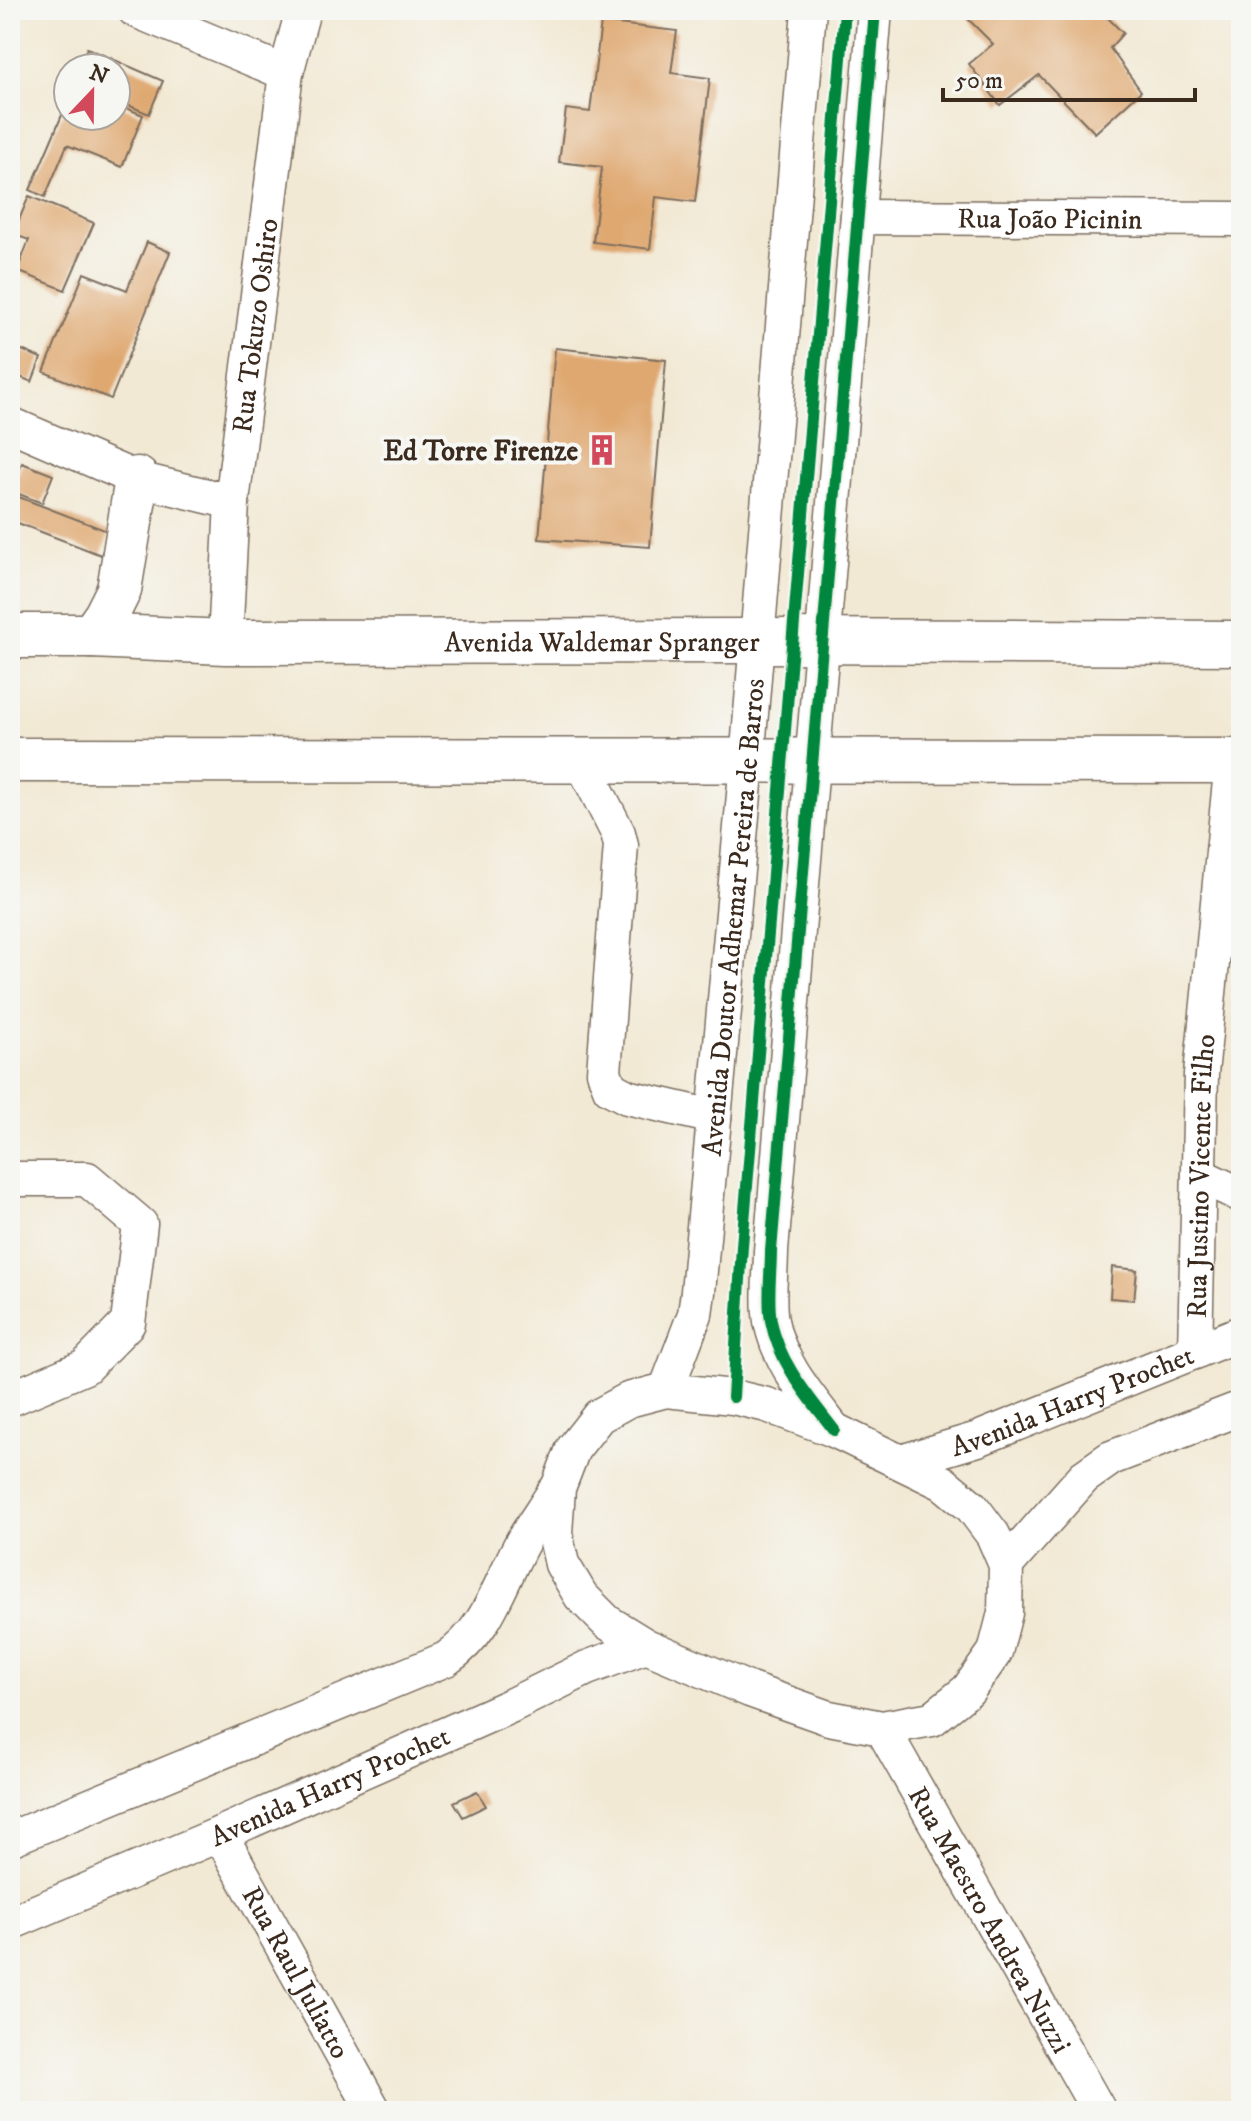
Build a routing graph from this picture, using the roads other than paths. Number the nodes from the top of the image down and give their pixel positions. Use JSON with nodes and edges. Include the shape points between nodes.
{"nodes":[{"id":1,"x":135,"y":10,"type":"edge"},
{"id":2,"x":303,"y":10,"type":"edge"},
{"id":3,"x":809,"y":10,"type":"edge"},
{"id":4,"x":875,"y":10,"type":"edge"},
{"id":5,"x":286,"y":73,"type":"junction"},
{"id":6,"x":858,"y":217,"type":"junction"},
{"id":7,"x":1241,"y":219,"type":"edge"},
{"id":8,"x":10,"y":424,"type":"edge"},
{"id":9,"x":137,"y":479,"type":"junction"},
{"id":10,"x":232,"y":502,"type":"junction"},
{"id":11,"x":10,"y":636,"type":"edge"},
{"id":12,"x":92,"y":636,"type":"junction"},
{"id":13,"x":757,"y":641,"type":"junction"},
{"id":14,"x":225,"y":642,"type":"junction"},
{"id":15,"x":821,"y":642,"type":"junction"},
{"id":16,"x":1241,"y":643,"type":"edge"},
{"id":17,"x":10,"y":760,"type":"edge"},
{"id":18,"x":813,"y":761,"type":"junction"},
{"id":19,"x":1236,"y":761,"type":"edge"},
{"id":20,"x":582,"y":762,"type":"junction"},
{"id":21,"x":747,"y":762,"type":"junction"},
{"id":22,"x":714,"y":1117,"type":"junction"},
{"id":23,"x":1199,"y":1175,"type":"junction"},
{"id":24,"x":10,"y":1179,"type":"edge"},
{"id":25,"x":1241,"y":1195,"type":"edge"},
{"id":26,"x":1241,"y":1333,"type":"edge"},
{"id":27,"x":1195,"y":1352,"type":"junction"},
{"id":28,"x":666,"y":1390,"type":"junction"},
{"id":29,"x":10,"y":1399,"type":"edge"},
{"id":30,"x":1241,"y":1408,"type":"edge"},
{"id":31,"x":834,"y":1430,"type":"junction"},
{"id":32,"x":901,"y":1462,"type":"junction"},
{"id":33,"x":558,"y":1488,"type":"junction"},
{"id":34,"x":1006,"y":1565,"type":"junction"},
{"id":35,"x":646,"y":1646,"type":"junction"},
{"id":36,"x":882,"y":1728,"type":"junction"},
{"id":37,"x":220,"y":1834,"type":"junction"},
{"id":38,"x":10,"y":1839,"type":"edge"},
{"id":39,"x":10,"y":1923,"type":"edge"},
{"id":40,"x":374,"y":2111,"type":"edge"},
{"id":41,"x":1099,"y":2111,"type":"edge"}],
"edges":[{"from":1,"to":5,"type":"street"},
{"from":2,"to":5,"type":"street","name":"Rua Tokuzo Oshiro"},
{"from":3,"to":13,"type":"street","name":"Avenida Doutor Adhemar Pereira de Barros"},
{"from":4,"to":6,"type":"street"},
{"from":5,"to":10,"type":"street","name":"Rua Tokuzo Oshiro"},
{"from":6,"to":7,"type":"street","name":"Rua João Picinin"},
{"from":6,"to":15,"type":"street"},
{"from":8,"to":9,"type":"street"},
{"from":9,"to":10,"type":"street"},
{"from":9,"to":12,"type":"main road","via":[[119,590]]},
{"from":10,"to":14,"type":"street","name":"Rua Tokuzo Oshiro"},
{"from":11,"to":12,"type":"main road","name":"Avenida Waldemar Spranger"},
{"from":12,"to":14,"type":"main road","name":"Avenida Waldemar Spranger"},
{"from":13,"to":14,"type":"main road","name":"Avenida Waldemar Spranger"},
{"from":13,"to":15,"type":"main road","name":"Avenida Waldemar Spranger"},
{"from":13,"to":21,"type":"street","name":"Avenida Doutor Adhemar Pereira de Barros"},
{"from":15,"to":16,"type":"main road","name":"Avenida Waldemar Spranger"},
{"from":15,"to":18,"type":"street"},
{"from":17,"to":20,"type":"main road"},
{"from":18,"to":19,"type":"main road"},
{"from":18,"to":21,"type":"main road"},
{"from":18,"to":31,"type":"street","via":[[771,1251],[770,1318],[780,1353]]},
{"from":19,"to":23,"type":"street","name":"Rua Justino Vicente Filho","via":[[1201,1074]]},
{"from":20,"to":21,"type":"main road"},
{"from":20,"to":22,"type":"street","via":[[621,845],[604,1072],[610,1088],[627,1097]]},
{"from":21,"to":22,"type":"street","name":"Avenida Doutor Adhemar Pereira de Barros"},
{"from":22,"to":28,"type":"street","name":"Avenida Doutor Adhemar Pereira de Barros","via":[[695,1314]]},
{"from":23,"to":25,"type":"street"},
{"from":23,"to":27,"type":"street","name":"Rua Justino Vicente Filho"},
{"from":24,"to":29,"type":"street","via":[[87,1179],[140,1224],[128,1323],[85,1367]]},
{"from":26,"to":27,"type":"street","name":"Avenida Harry Prochet"},
{"from":27,"to":32,"type":"street","name":"Avenida Harry Prochet","via":[[978,1439]]},
{"from":28,"to":31,"type":"street","via":[[767,1405]]},
{"from":28,"to":33,"type":"street","via":[[628,1400],[599,1416],[573,1449]]},
{"from":30,"to":34,"type":"street","via":[[1111,1458],[1084,1477]]},
{"from":31,"to":32,"type":"street"},
{"from":32,"to":34,"type":"street","via":[[943,1483],[972,1507]]},
{"from":33,"to":35,"type":"street","via":[[555,1533],[562,1564],[581,1596],[607,1622]]},
{"from":33,"to":38,"type":"street","via":[[477,1631],[446,1659]]},
{"from":34,"to":36,"type":"street","via":[[1005,1613],[995,1652],[968,1690],[932,1719]]},
{"from":35,"to":36,"type":"street","via":[[829,1718]]},
{"from":35,"to":37,"type":"street","name":"Avenida Harry Prochet"},
{"from":36,"to":41,"type":"street","name":"Rua Maestro Andrea Nuzzi"},
{"from":37,"to":39,"type":"street","name":"Avenida Harry Prochet"},
{"from":37,"to":40,"type":"street","name":"Rua Raul Juliatto"}]}
